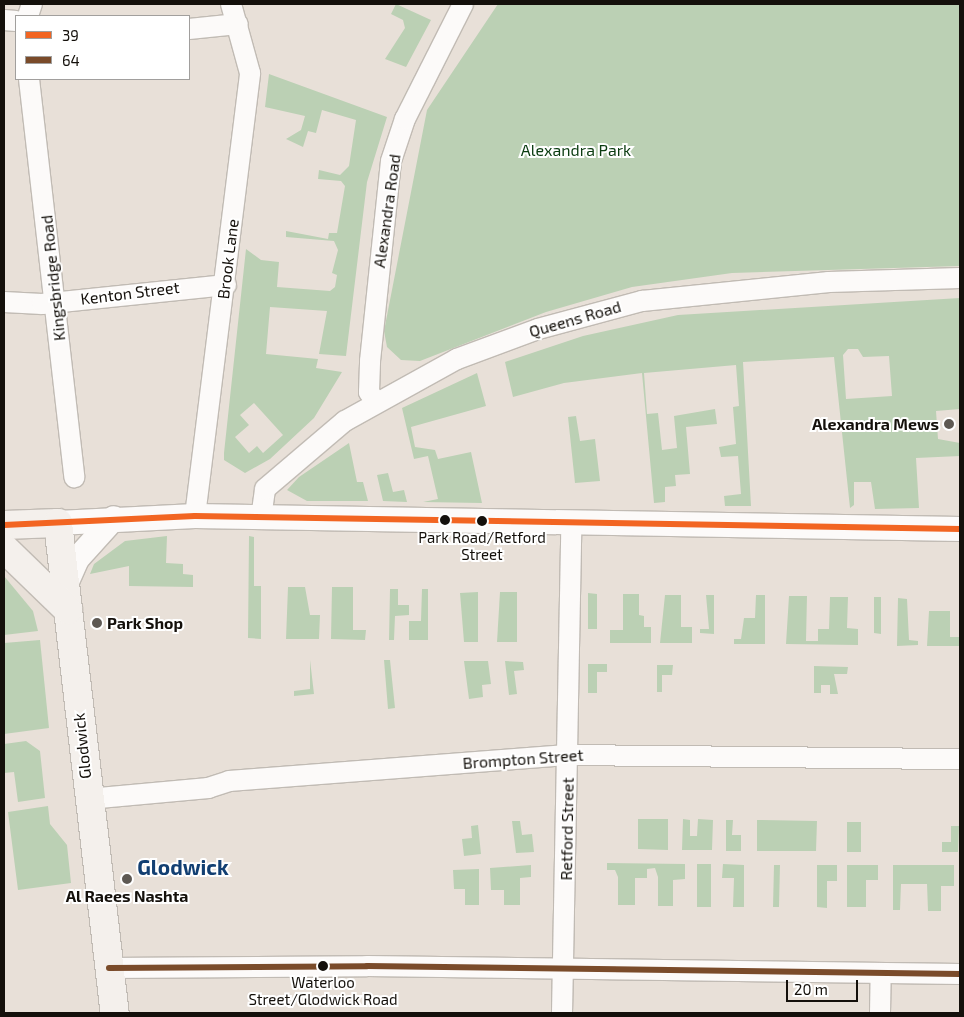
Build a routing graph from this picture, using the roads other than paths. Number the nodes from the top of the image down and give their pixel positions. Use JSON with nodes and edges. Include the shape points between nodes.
{"nodes":[{"id":1,"x":231,"y":4,"type":"edge"},
{"id":2,"x":463,"y":4,"type":"edge"},
{"id":3,"x":238,"y":24,"type":"junction"},
{"id":4,"x":190,"y":29,"type":"edge"},
{"id":5,"x":29,"y":80,"type":"edge"},
{"id":6,"x":960,"y":278,"type":"edge"},
{"id":7,"x":226,"y":285,"type":"junction"},
{"id":8,"x":4,"y":302,"type":"edge"},
{"id":9,"x":56,"y":302,"type":"junction"},
{"id":10,"x":375,"y":401,"type":"junction"},
{"id":11,"x":74,"y":477,"type":"dead end"},
{"id":12,"x":195,"y":516,"type":"junction"},
{"id":13,"x":114,"y":518,"type":"junction"},
{"id":14,"x":261,"y":518,"type":"junction"},
{"id":15,"x":58,"y":523,"type":"junction"},
{"id":16,"x":571,"y":524,"type":"junction"},
{"id":17,"x":4,"y":525,"type":"edge"},
{"id":18,"x":960,"y":529,"type":"edge"},
{"id":19,"x":4,"y":548,"type":"edge"},
{"id":20,"x":67,"y":598,"type":"junction"},
{"id":21,"x":567,"y":755,"type":"junction"},
{"id":22,"x":960,"y":759,"type":"edge"},
{"id":23,"x":88,"y":799,"type":"junction"},
{"id":24,"x":109,"y":968,"type":"junction"},
{"id":25,"x":565,"y":969,"type":"junction"},
{"id":26,"x":881,"y":974,"type":"junction"},
{"id":27,"x":960,"y":974,"type":"edge"},
{"id":28,"x":115,"y":1013,"type":"edge"},
{"id":29,"x":562,"y":1013,"type":"edge"},
{"id":30,"x":880,"y":1013,"type":"edge"}],
"edges":[{"from":1,"to":3,"type":"street","name":"Brook Lane"},
{"from":2,"to":10,"type":"street","name":"Alexandra Road","via":[[405,119],[391,161],[370,361],[370,392]]},
{"from":3,"to":4,"type":"street"},
{"from":3,"to":7,"type":"street","name":"Brook Lane","via":[[250,73]]},
{"from":5,"to":9,"type":"street","name":"Kingsbridge Road"},
{"from":6,"to":10,"type":"street","name":"Queens Road","via":[[829,282],[620,305],[466,356]]},
{"from":7,"to":9,"type":"street","name":"Kenton Street"},
{"from":7,"to":12,"type":"street","name":"Brook Lane"},
{"from":8,"to":9,"type":"street","name":"Kenton Street"},
{"from":9,"to":11,"type":"street","name":"Kingsbridge Road"},
{"from":10,"to":14,"type":"street","name":"Queens Road","via":[[300,454],[264,489]]},
{"from":12,"to":13,"type":"street"},
{"from":12,"to":14,"type":"street"},
{"from":13,"to":15,"type":"street"},
{"from":13,"to":20,"type":"street","via":[[77,559]]},
{"from":14,"to":16,"type":"street"},
{"from":15,"to":17,"type":"main road"},
{"from":15,"to":20,"type":"main road","name":"Glodwick"},
{"from":16,"to":18,"type":"street"},
{"from":16,"to":21,"type":"street","name":"Retford Street"},
{"from":19,"to":20,"type":"main road"},
{"from":20,"to":23,"type":"main road","name":"Glodwick"},
{"from":21,"to":22,"type":"street","name":"Brompton Street"},
{"from":21,"to":23,"type":"street","name":"Brompton Street","via":[[237,781]]},
{"from":21,"to":25,"type":"street","name":"Retford Street"},
{"from":23,"to":24,"type":"main road","name":"Glodwick"},
{"from":24,"to":25,"type":"street"},
{"from":24,"to":28,"type":"main road","name":"Glodwick"},
{"from":25,"to":26,"type":"street"},
{"from":25,"to":29,"type":"street","name":"Retford Street"},
{"from":26,"to":27,"type":"street"},
{"from":26,"to":30,"type":"street"}]}
